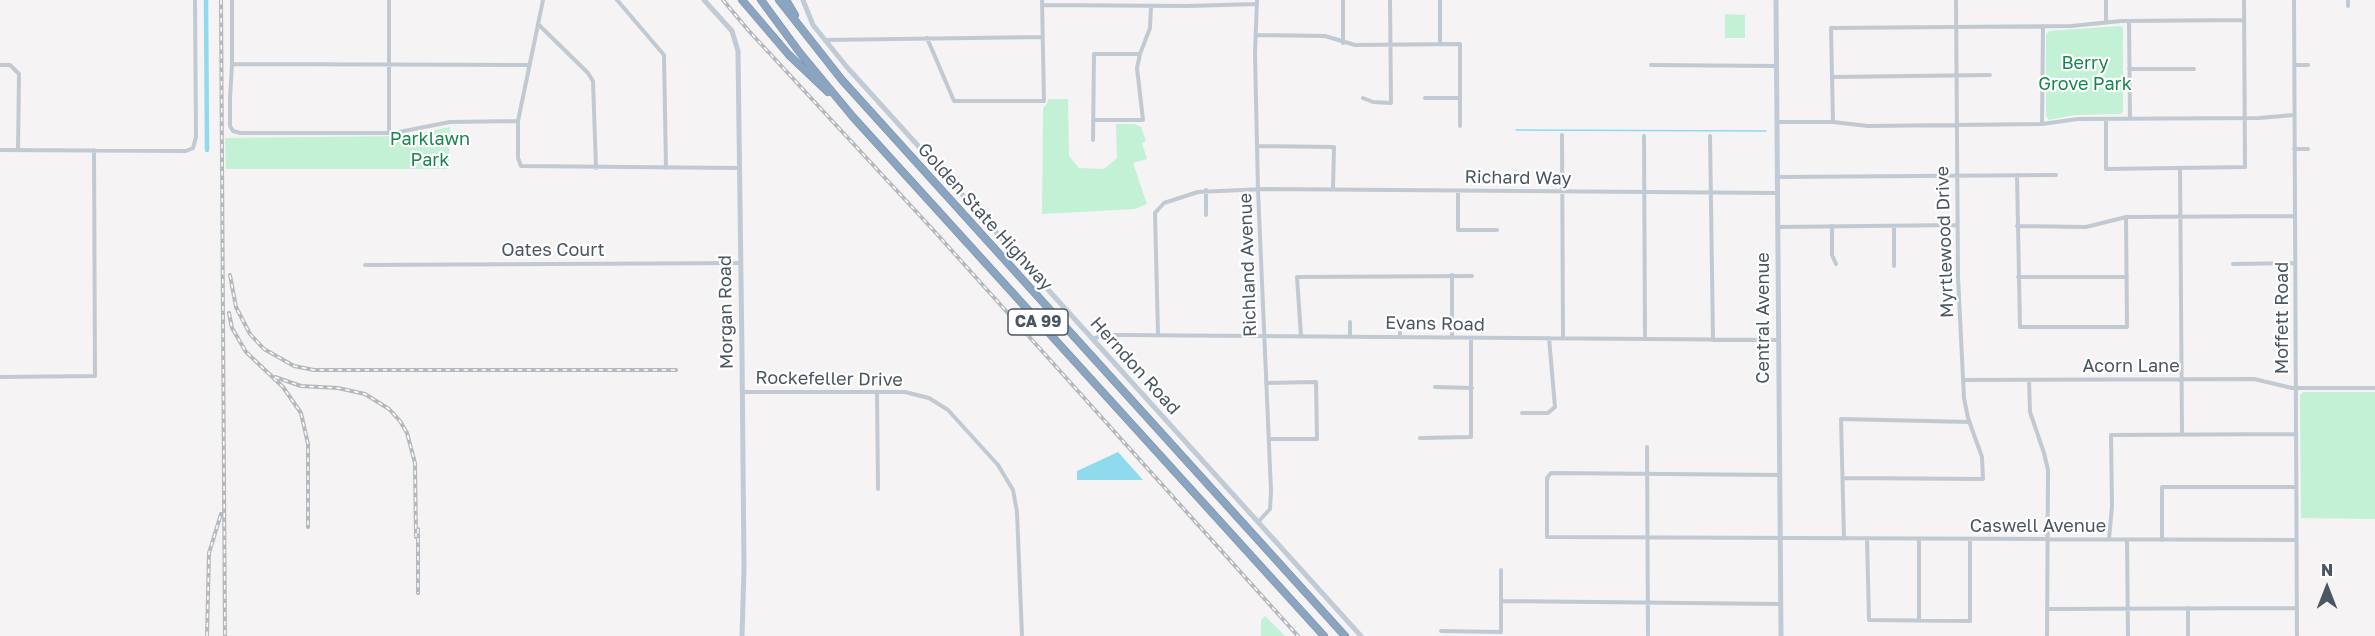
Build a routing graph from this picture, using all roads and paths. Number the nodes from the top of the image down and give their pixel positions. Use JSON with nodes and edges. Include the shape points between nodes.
{"nodes":[{"id":1,"x":195,"y":0,"type":"edge"},
{"id":2,"x":232,"y":0,"type":"edge"},
{"id":3,"x":389,"y":0,"type":"edge"},
{"id":4,"x":543,"y":0,"type":"edge"},
{"id":5,"x":617,"y":0,"type":"edge"},
{"id":6,"x":704,"y":0,"type":"edge"},
{"id":7,"x":741,"y":0,"type":"edge"},
{"id":8,"x":760,"y":0,"type":"edge"},
{"id":9,"x":779,"y":0,"type":"edge"},
{"id":10,"x":786,"y":0,"type":"edge"},
{"id":11,"x":802,"y":0,"type":"edge"},
{"id":12,"x":1343,"y":0,"type":"edge"},
{"id":13,"x":1390,"y":0,"type":"edge"},
{"id":14,"x":1440,"y":0,"type":"edge"},
{"id":15,"x":1776,"y":0,"type":"edge"},
{"id":16,"x":1956,"y":0,"type":"edge"},
{"id":17,"x":2106,"y":0,"type":"edge"},
{"id":18,"x":2244,"y":0,"type":"edge"},
{"id":19,"x":2294,"y":0,"type":"edge"},
{"id":20,"x":2348,"y":0,"type":"edge"},
{"id":21,"x":1257,"y":2,"type":"edge"},
{"id":22,"x":1042,"y":3,"type":"edge"},
{"id":23,"x":1151,"y":6,"type":"junction"},
{"id":24,"x":2348,"y":6,"type":"dead end"},
{"id":25,"x":2244,"y":20,"type":"junction"},
{"id":26,"x":2129,"y":21,"type":"junction"},
{"id":27,"x":2106,"y":22,"type":"junction"},
{"id":28,"x":538,"y":24,"type":"junction"},
{"id":29,"x":1955,"y":26,"type":"junction"},
{"id":30,"x":2043,"y":26,"type":"junction"},
{"id":31,"x":1257,"y":35,"type":"junction"},
{"id":32,"x":806,"y":36,"type":"junction"},
{"id":33,"x":1042,"y":37,"type":"junction"},
{"id":34,"x":927,"y":38,"type":"junction"},
{"id":35,"x":824,"y":40,"type":"junction"},
{"id":36,"x":1343,"y":43,"type":"junction"},
{"id":37,"x":1440,"y":44,"type":"junction"},
{"id":38,"x":1390,"y":45,"type":"junction"},
{"id":39,"x":1140,"y":54,"type":"junction"},
{"id":40,"x":232,"y":64,"type":"junction"},
{"id":41,"x":389,"y":64,"type":"junction"},
{"id":42,"x":0,"y":65,"type":"edge"},
{"id":43,"x":530,"y":65,"type":"junction"},
{"id":44,"x":1651,"y":65,"type":"dead end"},
{"id":45,"x":2294,"y":65,"type":"junction"},
{"id":46,"x":2308,"y":65,"type":"dead end"},
{"id":47,"x":1777,"y":66,"type":"junction"},
{"id":48,"x":2129,"y":69,"type":"junction"},
{"id":49,"x":2194,"y":69,"type":"dead end"},
{"id":50,"x":1990,"y":75,"type":"dead end"},
{"id":51,"x":1955,"y":76,"type":"junction"},
{"id":52,"x":1832,"y":77,"type":"junction"},
{"id":53,"x":1363,"y":98,"type":"dead end"},
{"id":54,"x":1425,"y":98,"type":"dead end"},
{"id":55,"x":1460,"y":98,"type":"junction"},
{"id":56,"x":2294,"y":115,"type":"junction"},
{"id":57,"x":853,"y":117,"type":"junction"},
{"id":58,"x":2245,"y":117,"type":"junction"},
{"id":59,"x":2106,"y":119,"type":"junction"},
{"id":60,"x":2130,"y":119,"type":"junction"},
{"id":61,"x":1094,"y":120,"type":"junction"},
{"id":62,"x":518,"y":122,"type":"junction"},
{"id":63,"x":1777,"y":122,"type":"junction"},
{"id":64,"x":1833,"y":122,"type":"junction"},
{"id":65,"x":2042,"y":124,"type":"junction"},
{"id":66,"x":1955,"y":125,"type":"junction"},
{"id":67,"x":1460,"y":126,"type":"dead end"},
{"id":68,"x":389,"y":133,"type":"junction"},
{"id":69,"x":1562,"y":135,"type":"dead end"},
{"id":70,"x":1644,"y":136,"type":"dead end"},
{"id":71,"x":1710,"y":136,"type":"dead end"},
{"id":72,"x":1093,"y":140,"type":"dead end"},
{"id":73,"x":1258,"y":146,"type":"junction"},
{"id":74,"x":2294,"y":149,"type":"junction"},
{"id":75,"x":2308,"y":149,"type":"dead end"},
{"id":76,"x":0,"y":150,"type":"edge"},
{"id":77,"x":18,"y":150,"type":"junction"},
{"id":78,"x":94,"y":150,"type":"junction"},
{"id":79,"x":596,"y":168,"type":"junction"},
{"id":80,"x":666,"y":168,"type":"junction"},
{"id":81,"x":739,"y":168,"type":"junction"},
{"id":82,"x":2180,"y":168,"type":"junction"},
{"id":83,"x":2017,"y":175,"type":"junction"},
{"id":84,"x":2056,"y":175,"type":"dead end"},
{"id":85,"x":1956,"y":176,"type":"junction"},
{"id":86,"x":1777,"y":177,"type":"junction"},
{"id":87,"x":1206,"y":190,"type":"junction"},
{"id":88,"x":1258,"y":190,"type":"junction"},
{"id":89,"x":1333,"y":190,"type":"junction"},
{"id":90,"x":1458,"y":190,"type":"junction"},
{"id":91,"x":1644,"y":191,"type":"junction"},
{"id":92,"x":1563,"y":192,"type":"junction"},
{"id":93,"x":1711,"y":192,"type":"junction"},
{"id":94,"x":1777,"y":193,"type":"junction"},
{"id":95,"x":1206,"y":215,"type":"dead end"},
{"id":96,"x":2295,"y":216,"type":"junction"},
{"id":97,"x":2180,"y":217,"type":"junction"},
{"id":98,"x":2126,"y":218,"type":"junction"},
{"id":99,"x":1957,"y":225,"type":"junction"},
{"id":100,"x":1832,"y":226,"type":"junction"},
{"id":101,"x":1894,"y":226,"type":"junction"},
{"id":102,"x":2017,"y":226,"type":"junction"},
{"id":103,"x":1778,"y":227,"type":"junction"},
{"id":104,"x":1497,"y":231,"type":"dead end"},
{"id":105,"x":741,"y":263,"type":"junction"},
{"id":106,"x":2295,"y":263,"type":"junction"},
{"id":107,"x":1836,"y":264,"type":"dead end"},
{"id":108,"x":2234,"y":264,"type":"dead end"},
{"id":109,"x":365,"y":265,"type":"dead end"},
{"id":110,"x":1894,"y":266,"type":"dead end"},
{"id":111,"x":1452,"y":275,"type":"junction"},
{"id":112,"x":1472,"y":276,"type":"dead end"},
{"id":113,"x":2018,"y":277,"type":"junction"},
{"id":114,"x":2127,"y":277,"type":"junction"},
{"id":115,"x":1350,"y":322,"type":"dead end"},
{"id":116,"x":1400,"y":323,"type":"dead end"},
{"id":117,"x":1158,"y":335,"type":"junction"},
{"id":118,"x":1265,"y":336,"type":"junction"},
{"id":119,"x":1300,"y":336,"type":"junction"},
{"id":120,"x":1350,"y":336,"type":"junction"},
{"id":121,"x":1400,"y":337,"type":"junction"},
{"id":122,"x":1452,"y":338,"type":"junction"},
{"id":123,"x":1471,"y":338,"type":"junction"},
{"id":124,"x":1549,"y":338,"type":"junction"},
{"id":125,"x":1563,"y":339,"type":"junction"},
{"id":126,"x":1645,"y":339,"type":"junction"},
{"id":127,"x":1092,"y":340,"type":"junction"},
{"id":128,"x":1713,"y":340,"type":"junction"},
{"id":129,"x":1779,"y":340,"type":"junction"},
{"id":130,"x":0,"y":378,"type":"edge"},
{"id":131,"x":1964,"y":380,"type":"junction"},
{"id":132,"x":2029,"y":380,"type":"junction"},
{"id":133,"x":2181,"y":380,"type":"junction"},
{"id":134,"x":1266,"y":382,"type":"junction"},
{"id":135,"x":1435,"y":387,"type":"dead end"},
{"id":136,"x":1472,"y":388,"type":"junction"},
{"id":137,"x":2296,"y":388,"type":"junction"},
{"id":138,"x":2375,"y":388,"type":"edge"},
{"id":139,"x":742,"y":392,"type":"junction"},
{"id":140,"x":877,"y":392,"type":"junction"},
{"id":141,"x":1522,"y":413,"type":"dead end"},
{"id":142,"x":1970,"y":422,"type":"junction"},
{"id":143,"x":2182,"y":434,"type":"junction"},
{"id":144,"x":2296,"y":434,"type":"junction"},
{"id":145,"x":1420,"y":438,"type":"dead end"},
{"id":146,"x":1269,"y":439,"type":"junction"},
{"id":147,"x":1647,"y":447,"type":"dead end"},
{"id":148,"x":1647,"y":474,"type":"junction"},
{"id":149,"x":1779,"y":475,"type":"junction"},
{"id":150,"x":1844,"y":478,"type":"junction"},
{"id":151,"x":2296,"y":487,"type":"junction"},
{"id":152,"x":878,"y":489,"type":"dead end"},
{"id":153,"x":1257,"y":523,"type":"junction"},
{"id":154,"x":1647,"y":538,"type":"junction"},
{"id":155,"x":1779,"y":539,"type":"junction"},
{"id":156,"x":1844,"y":539,"type":"junction"},
{"id":157,"x":1867,"y":539,"type":"junction"},
{"id":158,"x":1918,"y":539,"type":"junction"},
{"id":159,"x":1970,"y":540,"type":"junction"},
{"id":160,"x":2047,"y":540,"type":"junction"},
{"id":161,"x":2109,"y":540,"type":"junction"},
{"id":162,"x":2127,"y":540,"type":"junction"},
{"id":163,"x":2162,"y":540,"type":"junction"},
{"id":164,"x":2296,"y":540,"type":"junction"},
{"id":165,"x":1501,"y":570,"type":"dead end"},
{"id":166,"x":1502,"y":601,"type":"junction"},
{"id":167,"x":1648,"y":603,"type":"junction"},
{"id":168,"x":1780,"y":604,"type":"junction"},
{"id":169,"x":2128,"y":608,"type":"junction"},
{"id":170,"x":2188,"y":608,"type":"junction"},
{"id":171,"x":2296,"y":608,"type":"junction"},
{"id":172,"x":2047,"y":609,"type":"junction"},
{"id":173,"x":1919,"y":620,"type":"junction"},
{"id":174,"x":1442,"y":632,"type":"dead end"},
{"id":175,"x":1648,"y":635,"type":"edge"},
{"id":176,"x":742,"y":636,"type":"edge"},
{"id":177,"x":1022,"y":636,"type":"edge"},
{"id":178,"x":1324,"y":636,"type":"edge"},
{"id":179,"x":1345,"y":636,"type":"edge"},
{"id":180,"x":1361,"y":636,"type":"edge"},
{"id":181,"x":1781,"y":636,"type":"edge"},
{"id":182,"x":2047,"y":636,"type":"edge"},
{"id":183,"x":2128,"y":636,"type":"edge"},
{"id":184,"x":2188,"y":636,"type":"edge"},
{"id":185,"x":2297,"y":636,"type":"edge"}],
"edges":[{"from":1,"to":78,"type":"street","via":[[195,145],[186,151]]},
{"from":2,"to":40,"type":"street"},
{"from":3,"to":41,"type":"street"},
{"from":4,"to":28,"type":"street"},
{"from":5,"to":80,"type":"street","via":[[664,55]]},
{"from":6,"to":81,"type":"street","name":"Morgan Road","via":[[736,38]]},
{"from":7,"to":57,"type":"highway","via":[[789,55]]},
{"from":8,"to":57,"type":"highway","name":"Golden State Highway","number":"CA 99"},
{"from":9,"to":32,"type":"highway","name":"Golden State Highway","number":"CA 99"},
{"from":10,"to":32,"type":"highway"},
{"from":11,"to":35,"type":"street","name":"Herndon Road"},
{"from":12,"to":36,"type":"street"},
{"from":13,"to":38,"type":"street"},
{"from":14,"to":37,"type":"street"},
{"from":15,"to":47,"type":"street","name":"Central Avenue"},
{"from":16,"to":29,"type":"street","name":"Myrtlewood Drive"},
{"from":17,"to":27,"type":"street"},
{"from":18,"to":25,"type":"street"},
{"from":19,"to":45,"type":"street","name":"Moffett Road"},
{"from":20,"to":24,"type":"street"},
{"from":21,"to":23,"type":"street"},
{"from":21,"to":31,"type":"street","name":"Richland Avenue"},
{"from":22,"to":23,"type":"street"},
{"from":22,"to":33,"type":"street"},
{"from":23,"to":39,"type":"street","via":[[1149,34]]},
{"from":25,"to":26,"type":"street"},
{"from":25,"to":58,"type":"street"},
{"from":26,"to":27,"type":"street"},
{"from":26,"to":48,"type":"street"},
{"from":27,"to":30,"type":"street"},
{"from":28,"to":43,"type":"street"},
{"from":28,"to":79,"type":"street","via":[[593,81]]},
{"from":29,"to":30,"type":"street"},
{"from":29,"to":51,"type":"street","name":"Myrtlewood Drive"},
{"from":29,"to":52,"type":"street","via":[[1832,28]]},
{"from":30,"to":65,"type":"street"},
{"from":31,"to":36,"type":"street","via":[[1325,36]]},
{"from":31,"to":73,"type":"street","name":"Richland Avenue"},
{"from":32,"to":179,"type":"highway","name":"Golden State Highway","number":"CA 99","via":[[857,98]]},
{"from":33,"to":34,"type":"street"},
{"from":33,"to":34,"type":"street","via":[[1044,101],[954,101]]},
{"from":34,"to":35,"type":"street"},
{"from":35,"to":127,"type":"street","name":"Herndon Road"},
{"from":36,"to":38,"type":"street"},
{"from":37,"to":38,"type":"street"},
{"from":37,"to":55,"type":"street","via":[[1460,44]]},
{"from":38,"to":53,"type":"street","via":[[1391,103]]},
{"from":39,"to":61,"type":"street","via":[[1094,54]]},
{"from":39,"to":61,"type":"street","via":[[1137,76],[1143,120]]},
{"from":40,"to":41,"type":"street"},
{"from":40,"to":68,"type":"street","via":[[233,131]]},
{"from":41,"to":43,"type":"street"},
{"from":41,"to":68,"type":"street"},
{"from":42,"to":77,"type":"street","via":[[10,65],[19,74]]},
{"from":43,"to":62,"type":"street"},
{"from":44,"to":47,"type":"street"},
{"from":45,"to":46,"type":"street"},
{"from":45,"to":56,"type":"street","name":"Moffett Road"},
{"from":47,"to":63,"type":"street","name":"Central Avenue"},
{"from":48,"to":49,"type":"street"},
{"from":48,"to":60,"type":"street"},
{"from":50,"to":51,"type":"street"},
{"from":51,"to":52,"type":"street"},
{"from":51,"to":66,"type":"street","name":"Myrtlewood Drive"},
{"from":52,"to":64,"type":"street"},
{"from":54,"to":55,"type":"street"},
{"from":55,"to":67,"type":"street"},
{"from":56,"to":58,"type":"street"},
{"from":56,"to":74,"type":"street","name":"Moffett Road"},
{"from":57,"to":178,"type":"highway","name":"Golden State Highway","number":"CA 99"},
{"from":58,"to":60,"type":"street"},
{"from":58,"to":82,"type":"street","via":[[2245,167]]},
{"from":59,"to":60,"type":"street"},
{"from":59,"to":65,"type":"street"},
{"from":59,"to":82,"type":"street","via":[[2106,169]]},
{"from":61,"to":72,"type":"street"},
{"from":62,"to":68,"type":"street","via":[[450,122]]},
{"from":62,"to":79,"type":"street","via":[[518,158],[524,168]]},
{"from":63,"to":64,"type":"street"},
{"from":63,"to":86,"type":"street","name":"Central Avenue"},
{"from":64,"to":66,"type":"street","via":[[1868,126]]},
{"from":65,"to":66,"type":"street"},
{"from":66,"to":85,"type":"street","name":"Myrtlewood Drive"},
{"from":69,"to":92,"type":"street"},
{"from":70,"to":91,"type":"street"},
{"from":71,"to":93,"type":"street"},
{"from":73,"to":88,"type":"street","name":"Richland Avenue"},
{"from":73,"to":89,"type":"street","via":[[1334,147]]},
{"from":74,"to":75,"type":"street"},
{"from":74,"to":96,"type":"street","name":"Moffett Road"},
{"from":76,"to":77,"type":"street"},
{"from":77,"to":78,"type":"street"},
{"from":78,"to":130,"type":"street","via":[[95,376]]},
{"from":79,"to":80,"type":"street"},
{"from":80,"to":81,"type":"street"},
{"from":81,"to":105,"type":"street","name":"Morgan Road"},
{"from":82,"to":97,"type":"street"},
{"from":83,"to":84,"type":"street"},
{"from":83,"to":85,"type":"street"},
{"from":83,"to":102,"type":"street"},
{"from":85,"to":86,"type":"street"},
{"from":85,"to":99,"type":"street","name":"Myrtlewood Drive"},
{"from":86,"to":94,"type":"street","name":"Central Avenue"},
{"from":87,"to":88,"type":"street","name":"Richard Way"},
{"from":87,"to":95,"type":"street"},
{"from":87,"to":117,"type":"street","name":"Richard Way","via":[[1168,201],[1155,213]]},
{"from":88,"to":89,"type":"street","name":"Richard Way"},
{"from":88,"to":118,"type":"street","name":"Richland Avenue"},
{"from":89,"to":90,"type":"street","name":"Richard Way"},
{"from":90,"to":92,"type":"street","name":"Richard Way"},
{"from":90,"to":104,"type":"street","via":[[1458,230]]},
{"from":91,"to":92,"type":"street","name":"Richard Way"},
{"from":91,"to":93,"type":"street","name":"Richard Way"},
{"from":91,"to":126,"type":"street"},
{"from":92,"to":125,"type":"street"},
{"from":93,"to":94,"type":"street","name":"Richard Way"},
{"from":93,"to":128,"type":"street"},
{"from":94,"to":103,"type":"street","name":"Central Avenue"},
{"from":96,"to":97,"type":"street"},
{"from":96,"to":106,"type":"street","name":"Moffett Road"},
{"from":97,"to":98,"type":"street"},
{"from":97,"to":133,"type":"street"},
{"from":98,"to":102,"type":"street","via":[[2086,227]]},
{"from":98,"to":114,"type":"street"},
{"from":99,"to":101,"type":"street"},
{"from":99,"to":131,"type":"street","name":"Myrtlewood Drive"},
{"from":100,"to":101,"type":"street"},
{"from":100,"to":103,"type":"street"},
{"from":100,"to":107,"type":"street","via":[[1832,255]]},
{"from":101,"to":110,"type":"street"},
{"from":102,"to":113,"type":"street"},
{"from":103,"to":129,"type":"street","name":"Central Avenue"},
{"from":105,"to":109,"type":"street","name":"Oates Court"},
{"from":105,"to":139,"type":"street","name":"Morgan Road"},
{"from":106,"to":108,"type":"street"},
{"from":106,"to":137,"type":"street","name":"Moffett Road"},
{"from":111,"to":112,"type":"street"},
{"from":111,"to":119,"type":"street","via":[[1297,277]]},
{"from":111,"to":122,"type":"street"},
{"from":113,"to":114,"type":"street"},
{"from":113,"to":114,"type":"street","via":[[2020,327],[2127,327]]},
{"from":115,"to":120,"type":"street"},
{"from":116,"to":121,"type":"street"},
{"from":117,"to":118,"type":"street","name":"Evans Road"},
{"from":117,"to":127,"type":"street","name":"Evans Road","via":[[1105,335]]},
{"from":118,"to":119,"type":"street","name":"Evans Road"},
{"from":118,"to":134,"type":"street","name":"Richland Avenue"},
{"from":119,"to":120,"type":"street","name":"Evans Road"},
{"from":120,"to":121,"type":"street","name":"Evans Road"},
{"from":121,"to":122,"type":"street","name":"Evans Road"},
{"from":122,"to":123,"type":"street","name":"Evans Road"},
{"from":123,"to":124,"type":"street","name":"Evans Road"},
{"from":123,"to":136,"type":"street"},
{"from":124,"to":125,"type":"street","name":"Evans Road"},
{"from":124,"to":141,"type":"street","via":[[1556,405],[1548,412]]},
{"from":125,"to":126,"type":"street","name":"Evans Road"},
{"from":126,"to":128,"type":"street","name":"Evans Road"},
{"from":127,"to":153,"type":"street","name":"Herndon Road"},
{"from":128,"to":129,"type":"street","name":"Evans Road"},
{"from":129,"to":149,"type":"street","name":"Central Avenue"},
{"from":131,"to":132,"type":"street","name":"Acorn Lane"},
{"from":131,"to":142,"type":"street","name":"Myrtlewood Drive"},
{"from":132,"to":133,"type":"street","name":"Acorn Lane"},
{"from":132,"to":160,"type":"street","via":[[2030,411],[2048,470]]},
{"from":133,"to":137,"type":"street","name":"Acorn Lane","via":[[2254,379]]},
{"from":133,"to":143,"type":"street"},
{"from":134,"to":146,"type":"street","name":"Richland Avenue"},
{"from":134,"to":146,"type":"street","via":[[1316,382],[1317,439]]},
{"from":135,"to":136,"type":"street"},
{"from":136,"to":145,"type":"street","via":[[1471,437]]},
{"from":137,"to":138,"type":"street","name":"Acorn Lane"},
{"from":137,"to":144,"type":"street","name":"Moffett Road"},
{"from":139,"to":140,"type":"street","name":"Rockefeller Drive"},
{"from":139,"to":176,"type":"street","name":"Morgan Road"},
{"from":140,"to":152,"type":"street"},
{"from":140,"to":177,"type":"street","name":"Rockefeller Drive","via":[[914,394],[937,402],[1004,471],[1017,512]]},
{"from":142,"to":150,"type":"street","via":[[1841,419]]},
{"from":142,"to":150,"type":"street","name":"Myrtlewood Drive","via":[[1979,446],[1983,480]]},
{"from":143,"to":144,"type":"street"},
{"from":143,"to":161,"type":"street","via":[[2111,435]]},
{"from":144,"to":151,"type":"street","name":"Moffett Road"},
{"from":146,"to":153,"type":"street","name":"Richland Avenue","via":[[1270,506]]},
{"from":147,"to":148,"type":"street"},
{"from":148,"to":149,"type":"street"},
{"from":148,"to":154,"type":"street"},
{"from":148,"to":154,"type":"street","name":"Caswell Avenue","via":[[1551,473],[1547,537]]},
{"from":149,"to":155,"type":"street","name":"Central Avenue"},
{"from":150,"to":156,"type":"street"},
{"from":151,"to":163,"type":"street","via":[[2162,488]]},
{"from":151,"to":164,"type":"street","name":"Moffett Road"},
{"from":153,"to":180,"type":"street","name":"Herndon Road"},
{"from":154,"to":155,"type":"street","name":"Caswell Avenue"},
{"from":154,"to":167,"type":"street"},
{"from":155,"to":156,"type":"street","name":"Caswell Avenue"},
{"from":155,"to":168,"type":"street","name":"Central Avenue"},
{"from":156,"to":157,"type":"street","name":"Caswell Avenue"},
{"from":157,"to":158,"type":"street","name":"Caswell Avenue"},
{"from":157,"to":173,"type":"street","via":[[1869,620]]},
{"from":158,"to":159,"type":"street","name":"Caswell Avenue"},
{"from":158,"to":173,"type":"street"},
{"from":159,"to":160,"type":"street","name":"Caswell Avenue"},
{"from":159,"to":173,"type":"street","via":[[1970,621]]},
{"from":160,"to":161,"type":"street","name":"Caswell Avenue"},
{"from":160,"to":172,"type":"street"},
{"from":161,"to":162,"type":"street","name":"Caswell Avenue"},
{"from":162,"to":163,"type":"street","name":"Caswell Avenue"},
{"from":162,"to":169,"type":"street"},
{"from":163,"to":164,"type":"street","name":"Caswell Avenue"},
{"from":164,"to":171,"type":"street","name":"Moffett Road"},
{"from":165,"to":166,"type":"street"},
{"from":166,"to":167,"type":"street"},
{"from":166,"to":174,"type":"street","via":[[1501,632]]},
{"from":167,"to":168,"type":"street"},
{"from":167,"to":175,"type":"street"},
{"from":168,"to":181,"type":"street","name":"Central Avenue"},
{"from":169,"to":170,"type":"street"},
{"from":169,"to":172,"type":"street"},
{"from":169,"to":183,"type":"street"},
{"from":170,"to":171,"type":"street"},
{"from":170,"to":184,"type":"street"},
{"from":171,"to":185,"type":"street","name":"Moffett Road"},
{"from":172,"to":182,"type":"street"}]}
